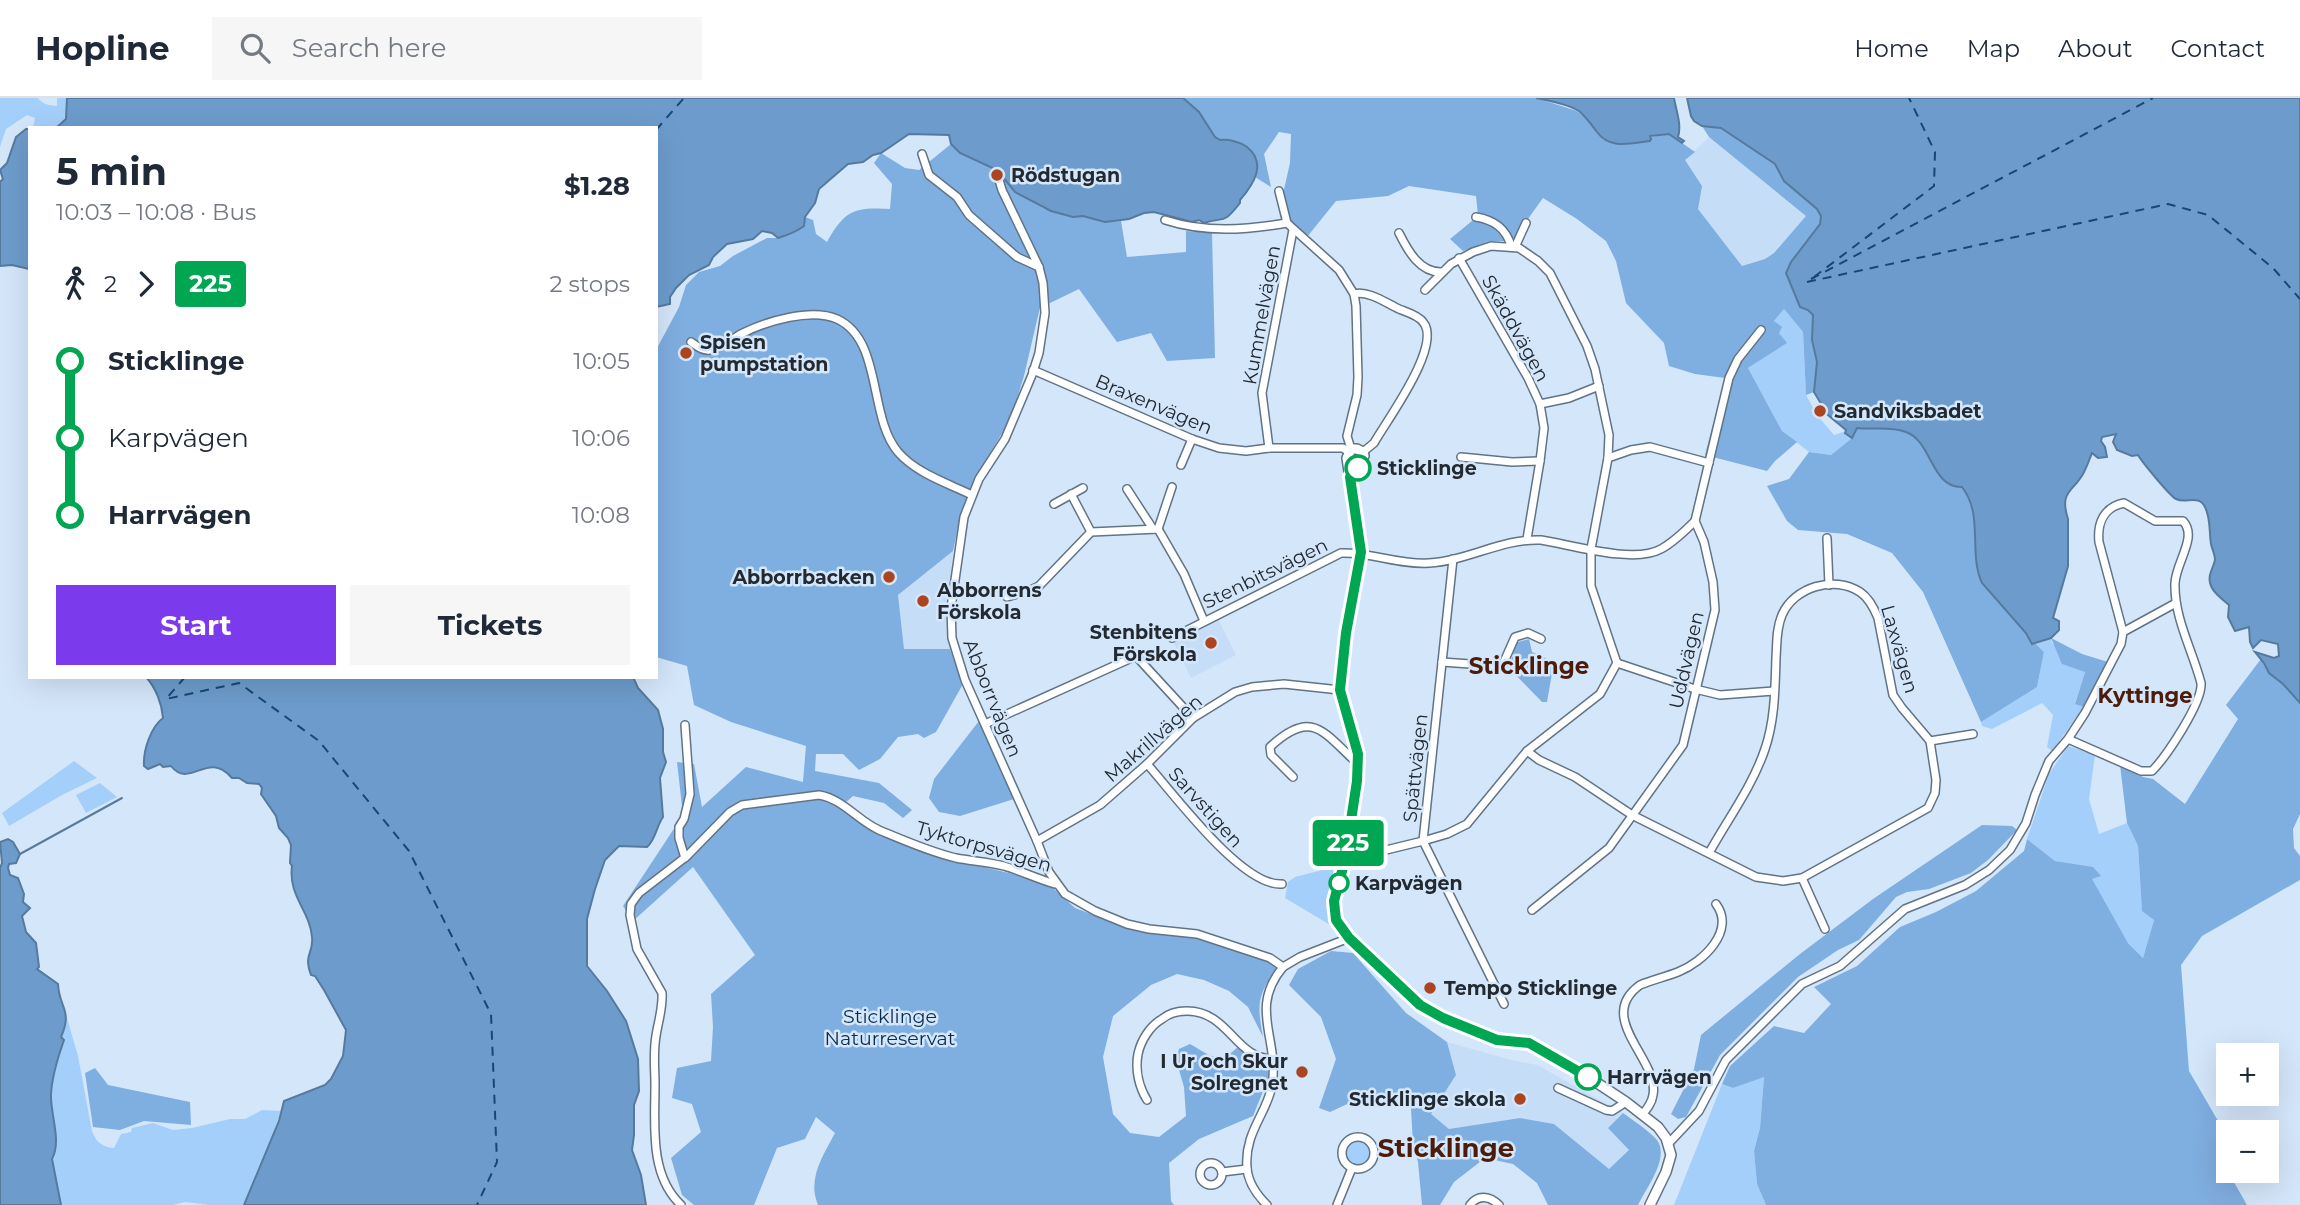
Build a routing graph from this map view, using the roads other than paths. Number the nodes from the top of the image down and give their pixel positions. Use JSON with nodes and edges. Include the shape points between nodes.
{"nodes":[{"id":1,"x":922,"y":154,"type":"dead end"},
{"id":2,"x":999,"y":180,"type":"dead end"},
{"id":3,"x":1279,"y":191,"type":"dead end"},
{"id":4,"x":1476,"y":217,"type":"dead end"},
{"id":5,"x":1165,"y":220,"type":"dead end"},
{"id":6,"x":1526,"y":223,"type":"dead end"},
{"id":7,"x":1290,"y":226,"type":"junction"},
{"id":8,"x":1399,"y":233,"type":"dead end"},
{"id":9,"x":1513,"y":246,"type":"junction"},
{"id":10,"x":1459,"y":258,"type":"junction"},
{"id":11,"x":1039,"y":267,"type":"junction"},
{"id":12,"x":1442,"y":272,"type":"junction"},
{"id":13,"x":1425,"y":290,"type":"dead end"},
{"id":14,"x":1354,"y":294,"type":"junction"},
{"id":15,"x":1761,"y":330,"type":"dead end"},
{"id":16,"x":691,"y":342,"type":"dead end"},
{"id":17,"x":1033,"y":370,"type":"junction"},
{"id":18,"x":1599,"y":386,"type":"junction"},
{"id":19,"x":1540,"y":404,"type":"junction"},
{"id":20,"x":1192,"y":439,"type":"junction"},
{"id":21,"x":1269,"y":448,"type":"junction"},
{"id":22,"x":1350,"y":450,"type":"junction"},
{"id":23,"x":1363,"y":452,"type":"junction"},
{"id":24,"x":1461,"y":457,"type":"dead end"},
{"id":25,"x":1608,"y":458,"type":"junction"},
{"id":26,"x":1540,"y":461,"type":"junction"},
{"id":27,"x":1709,"y":463,"type":"junction"},
{"id":28,"x":1181,"y":465,"type":"dead end"},
{"id":29,"x":1350,"y":477,"type":"junction"},
{"id":30,"x":1172,"y":486,"type":"dead end"},
{"id":31,"x":1083,"y":488,"type":"dead end"},
{"id":32,"x":1126,"y":489,"type":"dead end"},
{"id":33,"x":1071,"y":494,"type":"junction"},
{"id":34,"x":972,"y":495,"type":"junction"},
{"id":35,"x":1054,"y":504,"type":"dead end"},
{"id":36,"x":1695,"y":521,"type":"junction"},
{"id":37,"x":1156,"y":529,"type":"junction"},
{"id":38,"x":1091,"y":532,"type":"junction"},
{"id":39,"x":1827,"y":538,"type":"dead end"},
{"id":40,"x":1527,"y":539,"type":"junction"},
{"id":41,"x":1591,"y":549,"type":"junction"},
{"id":42,"x":1361,"y":552,"type":"junction"},
{"id":43,"x":1453,"y":559,"type":"junction"},
{"id":44,"x":1829,"y":585,"type":"junction"},
{"id":45,"x":1007,"y":597,"type":"dead end"},
{"id":46,"x":2176,"y":603,"type":"junction"},
{"id":47,"x":1204,"y":621,"type":"junction"},
{"id":48,"x":2123,"y":632,"type":"junction"},
{"id":49,"x":1172,"y":638,"type":"dead end"},
{"id":50,"x":1541,"y":639,"type":"dead end"},
{"id":51,"x":1442,"y":662,"type":"junction"},
{"id":52,"x":1617,"y":663,"type":"junction"},
{"id":53,"x":1695,"y":689,"type":"junction"},
{"id":54,"x":1340,"y":690,"type":"junction"},
{"id":55,"x":1774,"y":691,"type":"junction"},
{"id":56,"x":1194,"y":718,"type":"junction"},
{"id":57,"x":985,"y":724,"type":"junction"},
{"id":58,"x":685,"y":725,"type":"dead end"},
{"id":59,"x":1973,"y":734,"type":"dead end"},
{"id":60,"x":2068,"y":739,"type":"junction"},
{"id":61,"x":1930,"y":741,"type":"junction"},
{"id":62,"x":1527,"y":751,"type":"junction"},
{"id":63,"x":1358,"y":763,"type":"junction"},
{"id":64,"x":1147,"y":764,"type":"junction"},
{"id":65,"x":1293,"y":777,"type":"dead end"},
{"id":66,"x":1632,"y":815,"type":"junction"},
{"id":67,"x":1037,"y":841,"type":"junction"},
{"id":68,"x":1423,"y":841,"type":"junction"},
{"id":69,"x":1709,"y":853,"type":"junction"},
{"id":70,"x":685,"y":858,"type":"junction"},
{"id":71,"x":1345,"y":860,"type":"junction"},
{"id":72,"x":1802,"y":878,"type":"junction"},
{"id":73,"x":1055,"y":884,"type":"junction"},
{"id":74,"x":1282,"y":884,"type":"dead end"},
{"id":75,"x":1716,"y":904,"type":"dead end"},
{"id":76,"x":1532,"y":910,"type":"dead end"},
{"id":77,"x":1825,"y":929,"type":"dead end"},
{"id":78,"x":1349,"y":938,"type":"junction"},
{"id":79,"x":1283,"y":967,"type":"junction"},
{"id":80,"x":1504,"y":1004,"type":"dead end"},
{"id":81,"x":1273,"y":1059,"type":"junction"},
{"id":82,"x":1558,"y":1088,"type":"dead end"},
{"id":83,"x":1147,"y":1100,"type":"dead end"},
{"id":84,"x":1626,"y":1102,"type":"junction"},
{"id":85,"x":1642,"y":1115,"type":"junction"},
{"id":86,"x":1669,"y":1143,"type":"junction"},
{"id":87,"x":1352,"y":1168,"type":"junction"},
{"id":88,"x":1247,"y":1169,"type":"junction"},
{"id":89,"x":1222,"y":1172,"type":"dead end"},
{"id":90,"x":681,"y":1205,"type":"edge"},
{"id":91,"x":1267,"y":1205,"type":"edge"},
{"id":92,"x":1337,"y":1205,"type":"edge"},
{"id":93,"x":1470,"y":1205,"type":"edge"},
{"id":94,"x":1499,"y":1205,"type":"edge"},
{"id":95,"x":1650,"y":1205,"type":"edge"}],
"edges":[{"from":1,"to":11,"type":"street","via":[[929,175],[957,197],[969,215],[1017,257]]},
{"from":2,"to":11,"type":"street","name":"Abborrvägen"},
{"from":3,"to":7,"type":"street"},
{"from":4,"to":9,"type":"street","via":[[1494,222]]},
{"from":5,"to":7,"type":"street","via":[[1208,229]]},
{"from":6,"to":9,"type":"street"},
{"from":7,"to":14,"type":"street","via":[[1339,270]]},
{"from":7,"to":21,"type":"street","name":"Kummelvägen","via":[[1262,393]]},
{"from":8,"to":12,"type":"street","via":[[1426,270]]},
{"from":9,"to":10,"type":"street","via":[[1491,246]]},
{"from":9,"to":18,"type":"street","via":[[1550,273],[1587,345]]},
{"from":10,"to":12,"type":"street"},
{"from":10,"to":19,"type":"street","name":"Skäddvägen"},
{"from":11,"to":17,"type":"street","name":"Abborrvägen","via":[[1045,313]]},
{"from":12,"to":13,"type":"street"},
{"from":14,"to":22,"type":"street","via":[[1358,377],[1347,436]]},
{"from":14,"to":23,"type":"street","via":[[1365,293],[1410,314],[1423,321],[1427,331],[1423,361],[1374,443]]},
{"from":15,"to":27,"type":"street","via":[[1729,378]]},
{"from":16,"to":34,"type":"street","via":[[712,350],[782,319],[811,314],[835,318],[849,326],[863,346],[896,450],[908,462]]},
{"from":17,"to":20,"type":"street","name":"Braxenvägen"},
{"from":17,"to":34,"type":"street","name":"Abborrvägen","via":[[1005,439]]},
{"from":18,"to":19,"type":"street"},
{"from":18,"to":25,"type":"street","via":[[1609,435]]},
{"from":19,"to":26,"type":"street","name":"Skäddvägen","via":[[1544,428]]},
{"from":20,"to":21,"type":"street","name":"Braxenvägen","via":[[1219,448]]},
{"from":20,"to":28,"type":"street"},
{"from":21,"to":22,"type":"street","name":"Braxenvägen"},
{"from":22,"to":23,"type":"street"},
{"from":22,"to":29,"type":"street"},
{"from":23,"to":29,"type":"street"},
{"from":24,"to":26,"type":"street"},
{"from":25,"to":27,"type":"street","via":[[1650,447]]},
{"from":25,"to":41,"type":"street"},
{"from":26,"to":40,"type":"street","name":"Skäddvägen"},
{"from":27,"to":36,"type":"street"},
{"from":29,"to":42,"type":"street"},
{"from":30,"to":37,"type":"street"},
{"from":31,"to":33,"type":"street"},
{"from":32,"to":37,"type":"street"},
{"from":33,"to":35,"type":"street"},
{"from":33,"to":38,"type":"street"},
{"from":34,"to":57,"type":"street","name":"Abborrvägen","via":[[959,543],[952,638]]},
{"from":36,"to":41,"type":"street","name":"Stenbitsvägen","via":[[1653,553],[1634,556]]},
{"from":36,"to":53,"type":"street","name":"Uddvägen","via":[[1704,542],[1715,604]]},
{"from":37,"to":38,"type":"street"},
{"from":37,"to":47,"type":"street","via":[[1184,574]]},
{"from":38,"to":45,"type":"street","via":[[1039,586]]},
{"from":39,"to":44,"type":"street"},
{"from":40,"to":41,"type":"street","name":"Stenbitsvägen"},
{"from":40,"to":43,"type":"street","name":"Stenbitsvägen"},
{"from":41,"to":52,"type":"street","via":[[1591,586]]},
{"from":42,"to":43,"type":"street","name":"Stenbitsvägen","via":[[1426,564]]},
{"from":42,"to":47,"type":"street","name":"Stenbitsvägen","via":[[1341,553]]},
{"from":42,"to":54,"type":"street"},
{"from":43,"to":51,"type":"street","name":"Spättvägen"},
{"from":44,"to":55,"type":"street","via":[[1809,589],[1786,607],[1778,626]]},
{"from":44,"to":61,"type":"street","name":"Laxvägen","via":[[1852,588],[1874,608],[1893,695]]},
{"from":46,"to":48,"type":"street"},
{"from":46,"to":48,"type":"street","via":[[2176,575],[2190,534],[2186,524],[2150,520],[2124,503],[2113,506],[2100,523],[2099,542]]},
{"from":46,"to":60,"type":"street","via":[[2202,692],[2156,767],[2141,771]]},
{"from":47,"to":49,"type":"street","name":"Stenbitsvägen"},
{"from":48,"to":60,"type":"street"},
{"from":50,"to":51,"type":"street","via":[[1528,633],[1515,637],[1498,666]]},
{"from":51,"to":68,"type":"street","name":"Spättvägen"},
{"from":52,"to":53,"type":"street"},
{"from":52,"to":62,"type":"street","via":[[1600,694]]},
{"from":53,"to":55,"type":"street","via":[[1720,695]]},
{"from":53,"to":66,"type":"street","name":"Uddvägen","via":[[1683,745]]},
{"from":54,"to":56,"type":"street","name":"Makrillvägen","via":[[1284,684],[1252,687],[1235,692]]},
{"from":54,"to":63,"type":"street"},
{"from":55,"to":69,"type":"street","via":[[1764,752]]},
{"from":56,"to":57,"type":"street","via":[[1136,656]]},
{"from":56,"to":64,"type":"street","name":"Makrillvägen"},
{"from":57,"to":67,"type":"street","name":"Abborrvägen"},
{"from":58,"to":70,"type":"street","via":[[690,794],[679,838]]},
{"from":59,"to":61,"type":"street"},
{"from":60,"to":86,"type":"street","via":[[2049,761],[2020,837],[2000,861],[1965,885],[1905,909],[1840,966],[1802,985],[1726,1060],[1699,1111]]},
{"from":61,"to":72,"type":"street","via":[[1936,793],[1928,807]]},
{"from":62,"to":66,"type":"street"},
{"from":62,"to":68,"type":"street","via":[[1467,824]]},
{"from":63,"to":65,"type":"street","via":[[1323,732],[1303,726],[1270,747],[1271,755]]},
{"from":63,"to":71,"type":"street"},
{"from":64,"to":67,"type":"street","name":"Makrillvägen","via":[[1100,805]]},
{"from":64,"to":74,"type":"street","name":"Sarvstigen","via":[[1235,863]]},
{"from":66,"to":69,"type":"street"},
{"from":66,"to":76,"type":"street","name":"Uddvägen","via":[[1609,848]]},
{"from":67,"to":73,"type":"street","name":"Abborrvägen"},
{"from":68,"to":71,"type":"street"},
{"from":68,"to":80,"type":"street","name":"Spättvägen"},
{"from":69,"to":72,"type":"street","via":[[1756,877]]},
{"from":70,"to":73,"type":"street","name":"Tyktorpsvägen","via":[[730,812],[743,805],[819,795],[836,799],[877,829],[937,852],[1007,867]]},
{"from":70,"to":90,"type":"street","name":"Tyktorpsvägen","via":[[639,893],[630,915],[641,959],[662,993],[655,1039],[654,1137],[659,1164],[671,1194]]},
{"from":71,"to":78,"type":"street","via":[[1334,912]]},
{"from":72,"to":77,"type":"street"},
{"from":73,"to":79,"type":"street","via":[[1070,898],[1127,924],[1197,934],[1270,958]]},
{"from":75,"to":85,"type":"street","via":[[1724,922],[1712,947],[1689,966],[1633,989],[1626,1000],[1624,1019],[1654,1088]]},
{"from":78,"to":79,"type":"street"},
{"from":78,"to":84,"type":"street","via":[[1408,996],[1438,1016],[1497,1040],[1529,1043]]},
{"from":79,"to":81,"type":"street","via":[[1270,984],[1265,1001]]},
{"from":81,"to":83,"type":"street","via":[[1248,1052],[1213,1017],[1193,1011],[1174,1013],[1153,1026],[1141,1045],[1138,1078]]},
{"from":81,"to":88,"type":"street","via":[[1272,1087],[1250,1139]]},
{"from":82,"to":84,"type":"street","via":[[1612,1111]]},
{"from":84,"to":85,"type":"street"},
{"from":85,"to":86,"type":"street"},
{"from":86,"to":95,"type":"street","via":[[1669,1165]]},
{"from":87,"to":87,"type":"street","via":[[1367,1166],[1373,1157],[1371,1144],[1363,1138],[1352,1138],[1342,1150],[1344,1161]]},
{"from":87,"to":92,"type":"street"},
{"from":88,"to":89,"type":"street"},
{"from":88,"to":91,"type":"street"},
{"from":93,"to":94,"type":"street","via":[[1484,1197]]}]}
